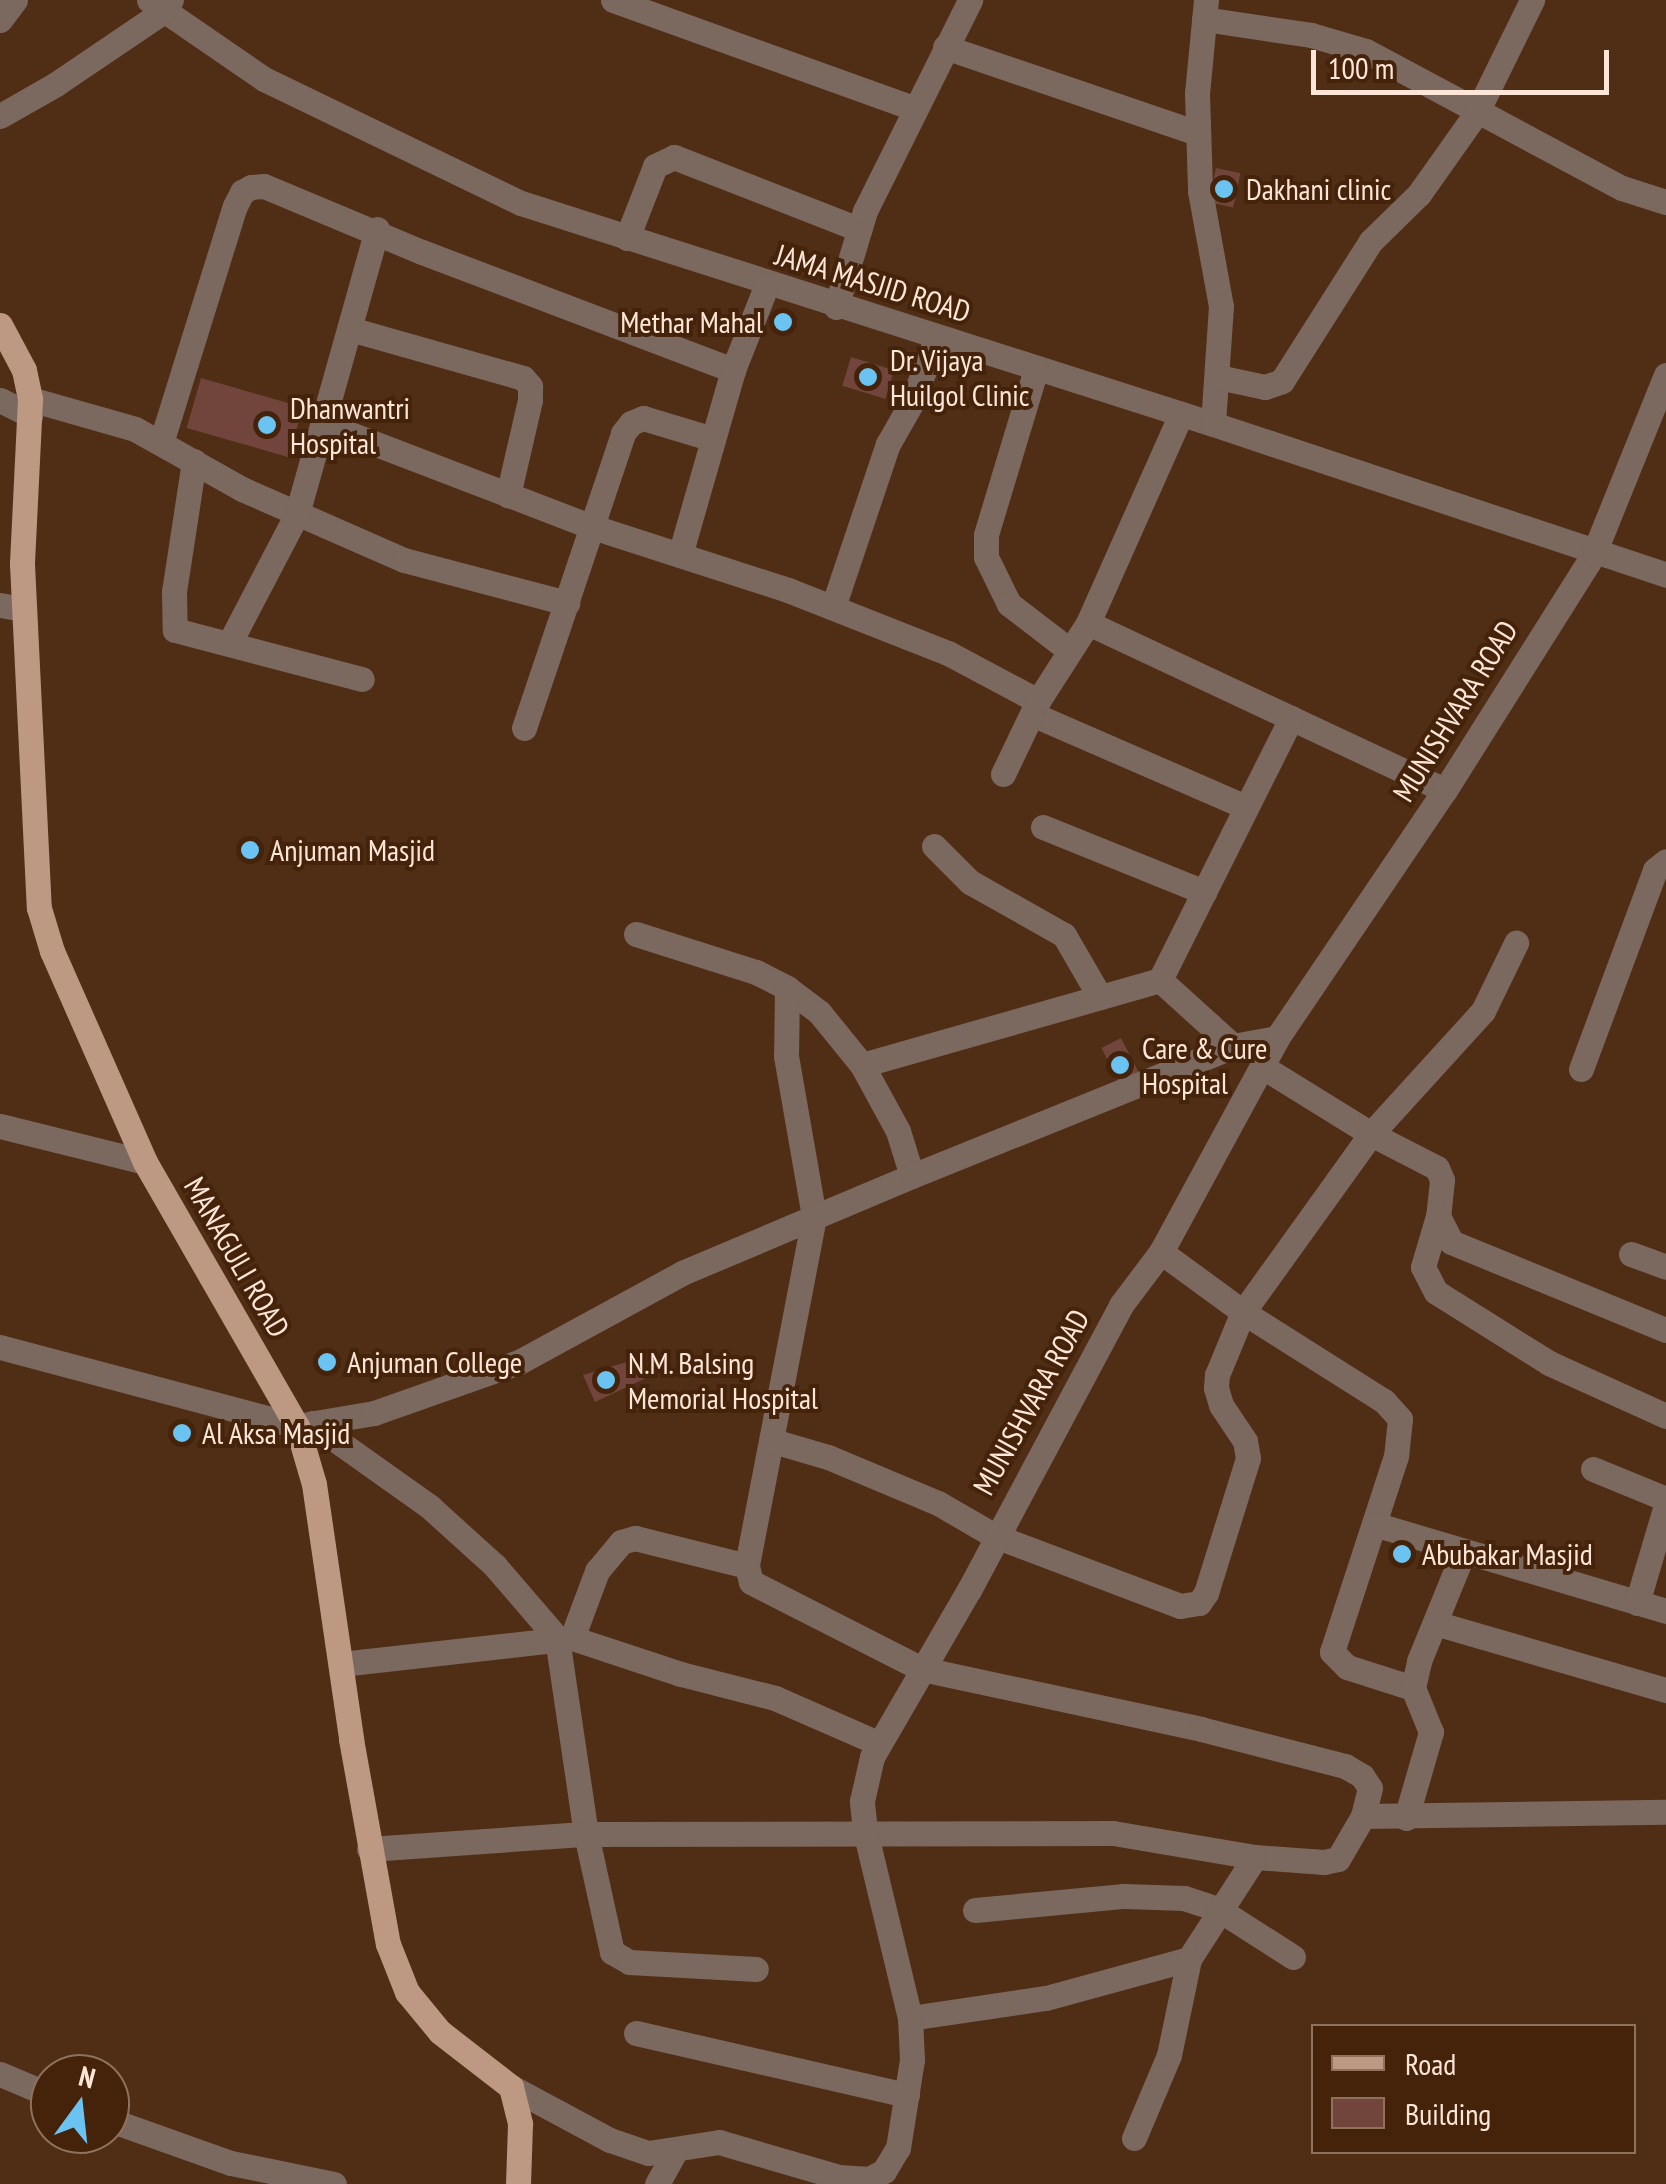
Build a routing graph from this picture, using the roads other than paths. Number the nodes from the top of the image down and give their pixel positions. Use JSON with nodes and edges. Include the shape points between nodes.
{"nodes":[{"id":1,"x":15,"y":0,"type":"edge"},
{"id":2,"x":614,"y":0,"type":"edge"},
{"id":3,"x":970,"y":0,"type":"edge"},
{"id":4,"x":1532,"y":0,"type":"edge"},
{"id":5,"x":161,"y":4,"type":"edge"},
{"id":6,"x":1205,"y":9,"type":"edge"},
{"id":7,"x":0,"y":20,"type":"edge"},
{"id":8,"x":946,"y":46,"type":"junction"},
{"id":9,"x":914,"y":108,"type":"junction"},
{"id":10,"x":1477,"y":112,"type":"junction"},
{"id":11,"x":0,"y":116,"type":"edge"},
{"id":12,"x":1198,"y":133,"type":"junction"},
{"id":13,"x":1666,"y":202,"type":"edge"},
{"id":14,"x":377,"y":229,"type":"junction"},
{"id":15,"x":859,"y":230,"type":"junction"},
{"id":16,"x":627,"y":238,"type":"junction"},
{"id":17,"x":767,"y":284,"type":"junction"},
{"id":18,"x":836,"y":307,"type":"junction"},
{"id":19,"x":0,"y":325,"type":"edge"},
{"id":20,"x":350,"y":328,"type":"junction"},
{"id":21,"x":937,"y":337,"type":"junction"},
{"id":22,"x":1036,"y":369,"type":"junction"},
{"id":23,"x":733,"y":370,"type":"junction"},
{"id":24,"x":1666,"y":374,"type":"edge"},
{"id":25,"x":1218,"y":377,"type":"junction"},
{"id":26,"x":0,"y":400,"type":"edge"},
{"id":27,"x":30,"y":407,"type":"junction"},
{"id":28,"x":1181,"y":414,"type":"junction"},
{"id":29,"x":324,"y":424,"type":"junction"},
{"id":30,"x":1213,"y":424,"type":"junction"},
{"id":31,"x":713,"y":439,"type":"junction"},
{"id":32,"x":161,"y":443,"type":"junction"},
{"id":33,"x":194,"y":462,"type":"junction"},
{"id":34,"x":508,"y":496,"type":"junction"},
{"id":35,"x":297,"y":514,"type":"junction"},
{"id":36,"x":593,"y":527,"type":"junction"},
{"id":37,"x":1594,"y":553,"type":"junction"},
{"id":38,"x":680,"y":555,"type":"junction"},
{"id":39,"x":1666,"y":576,"type":"edge"},
{"id":40,"x":567,"y":602,"type":"junction"},
{"id":41,"x":12,"y":607,"type":"edge"},
{"id":42,"x":833,"y":607,"type":"junction"},
{"id":43,"x":1088,"y":623,"type":"junction"},
{"id":44,"x":230,"y":642,"type":"junction"},
{"id":45,"x":1069,"y":650,"type":"junction"},
{"id":46,"x":362,"y":679,"type":"dead end"},
{"id":47,"x":1035,"y":708,"type":"junction"},
{"id":48,"x":1291,"y":718,"type":"junction"},
{"id":49,"x":524,"y":728,"type":"dead end"},
{"id":50,"x":1003,"y":774,"type":"dead end"},
{"id":51,"x":1445,"y":790,"type":"junction"},
{"id":52,"x":1246,"y":807,"type":"junction"},
{"id":53,"x":1043,"y":827,"type":"dead end"},
{"id":54,"x":934,"y":846,"type":"dead end"},
{"id":55,"x":1666,"y":861,"type":"edge"},
{"id":56,"x":1204,"y":892,"type":"junction"},
{"id":57,"x":636,"y":934,"type":"dead end"},
{"id":58,"x":1516,"y":943,"type":"dead end"},
{"id":59,"x":1160,"y":980,"type":"junction"},
{"id":60,"x":787,"y":988,"type":"junction"},
{"id":61,"x":1100,"y":997,"type":"junction"},
{"id":62,"x":1277,"y":1038,"type":"junction"},
{"id":63,"x":1234,"y":1046,"type":"junction"},
{"id":64,"x":862,"y":1065,"type":"junction"},
{"id":65,"x":1263,"y":1066,"type":"junction"},
{"id":66,"x":1581,"y":1069,"type":"dead end"},
{"id":67,"x":0,"y":1126,"type":"edge"},
{"id":68,"x":1372,"y":1134,"type":"junction"},
{"id":69,"x":144,"y":1162,"type":"junction"},
{"id":70,"x":912,"y":1176,"type":"junction"},
{"id":71,"x":1438,"y":1216,"type":"junction"},
{"id":72,"x":814,"y":1217,"type":"junction"},
{"id":73,"x":1162,"y":1252,"type":"junction"},
{"id":74,"x":1631,"y":1254,"type":"dead end"},
{"id":75,"x":1666,"y":1267,"type":"edge"},
{"id":76,"x":1243,"y":1312,"type":"junction"},
{"id":77,"x":1666,"y":1330,"type":"edge"},
{"id":78,"x":0,"y":1347,"type":"edge"},
{"id":79,"x":1666,"y":1416,"type":"edge"},
{"id":80,"x":305,"y":1424,"type":"junction"},
{"id":81,"x":774,"y":1441,"type":"junction"},
{"id":82,"x":1593,"y":1468,"type":"dead end"},
{"id":83,"x":1666,"y":1502,"type":"edge"},
{"id":84,"x":1374,"y":1524,"type":"junction"},
{"id":85,"x":994,"y":1536,"type":"junction"},
{"id":86,"x":1462,"y":1553,"type":"junction"},
{"id":87,"x":747,"y":1566,"type":"junction"},
{"id":88,"x":1637,"y":1603,"type":"junction"},
{"id":89,"x":1666,"y":1611,"type":"edge"},
{"id":90,"x":1435,"y":1623,"type":"junction"},
{"id":91,"x":564,"y":1638,"type":"junction"},
{"id":92,"x":341,"y":1664,"type":"junction"},
{"id":93,"x":922,"y":1669,"type":"junction"},
{"id":94,"x":1413,"y":1688,"type":"junction"},
{"id":95,"x":1666,"y":1690,"type":"edge"},
{"id":96,"x":878,"y":1743,"type":"junction"},
{"id":97,"x":1666,"y":1812,"type":"edge"},
{"id":98,"x":1364,"y":1816,"type":"junction"},
{"id":99,"x":1406,"y":1818,"type":"junction"},
{"id":100,"x":865,"y":1831,"type":"junction"},
{"id":101,"x":586,"y":1834,"type":"junction"},
{"id":102,"x":369,"y":1849,"type":"junction"},
{"id":103,"x":1255,"y":1857,"type":"junction"},
{"id":104,"x":975,"y":1910,"type":"dead end"},
{"id":105,"x":1218,"y":1910,"type":"junction"},
{"id":106,"x":1293,"y":1957,"type":"dead end"},
{"id":107,"x":1189,"y":1959,"type":"junction"},
{"id":108,"x":756,"y":1969,"type":"dead end"},
{"id":109,"x":910,"y":2018,"type":"junction"},
{"id":110,"x":636,"y":2034,"type":"dead end"},
{"id":111,"x":0,"y":2074,"type":"edge"},
{"id":112,"x":30,"y":2087,"type":"edge"},
{"id":113,"x":511,"y":2087,"type":"junction"},
{"id":114,"x":907,"y":2095,"type":"junction"},
{"id":115,"x":130,"y":2127,"type":"edge"},
{"id":116,"x":1134,"y":2138,"type":"dead end"},
{"id":117,"x":675,"y":2152,"type":"junction"},
{"id":118,"x":334,"y":2184,"type":"edge"},
{"id":119,"x":518,"y":2184,"type":"edge"},
{"id":120,"x":657,"y":2184,"type":"edge"}],
"edges":[{"from":1,"to":7,"type":"street"},
{"from":2,"to":9,"type":"street"},
{"from":3,"to":8,"type":"street"},
{"from":4,"to":10,"type":"street"},
{"from":5,"to":11,"type":"street","via":[[56,84]]},
{"from":5,"to":16,"type":"street","name":"JAMA MASJID ROAD","via":[[264,79],[521,203]]},
{"from":6,"to":10,"type":"street","via":[[1366,51]]},
{"from":6,"to":12,"type":"street"},
{"from":8,"to":9,"type":"street"},
{"from":8,"to":12,"type":"street"},
{"from":9,"to":15,"type":"street"},
{"from":10,"to":13,"type":"street","via":[[1622,188]]},
{"from":10,"to":25,"type":"street","via":[[1419,194],[1371,241],[1282,381],[1265,386]]},
{"from":12,"to":25,"type":"street","via":[[1200,191],[1221,306]]},
{"from":14,"to":20,"type":"street"},
{"from":14,"to":23,"type":"street"},
{"from":14,"to":32,"type":"street","via":[[264,186],[242,192]]},
{"from":15,"to":16,"type":"street","via":[[674,157],[655,166]]},
{"from":15,"to":18,"type":"street"},
{"from":16,"to":17,"type":"street","name":"JAMA MASJID ROAD"},
{"from":17,"to":18,"type":"street","name":"JAMA MASJID ROAD"},
{"from":17,"to":23,"type":"street"},
{"from":18,"to":21,"type":"street","name":"JAMA MASJID ROAD"},
{"from":19,"to":27,"type":"main road","name":"MANAGULI ROAD","via":[[24,370]]},
{"from":20,"to":29,"type":"street"},
{"from":20,"to":34,"type":"street","via":[[523,378],[530,400]]},
{"from":21,"to":22,"type":"street","name":"JAMA MASJID ROAD"},
{"from":21,"to":42,"type":"street","via":[[888,444]]},
{"from":22,"to":28,"type":"street","name":"JAMA MASJID ROAD"},
{"from":22,"to":45,"type":"street","via":[[986,535],[986,557],[1008,604]]},
{"from":23,"to":31,"type":"street"},
{"from":24,"to":37,"type":"street","name":"MUNISHVARA ROAD"},
{"from":25,"to":30,"type":"street"},
{"from":26,"to":27,"type":"street"},
{"from":27,"to":32,"type":"street","via":[[134,430]]},
{"from":27,"to":41,"type":"main road","name":"MANAGULI ROAD"},
{"from":28,"to":30,"type":"street","name":"JAMA MASJID ROAD"},
{"from":28,"to":43,"type":"street"},
{"from":29,"to":34,"type":"street"},
{"from":29,"to":35,"type":"street"},
{"from":30,"to":37,"type":"street","name":"JAMA MASJID ROAD"},
{"from":31,"to":36,"type":"street","via":[[644,418],[631,423]]},
{"from":31,"to":38,"type":"street"},
{"from":32,"to":33,"type":"street"},
{"from":33,"to":35,"type":"street"},
{"from":33,"to":44,"type":"street","via":[[174,591],[175,630]]},
{"from":34,"to":36,"type":"street"},
{"from":35,"to":40,"type":"street","via":[[404,560]]},
{"from":35,"to":44,"type":"street"},
{"from":36,"to":38,"type":"street"},
{"from":36,"to":40,"type":"street"},
{"from":37,"to":39,"type":"street","name":"JAMA MASJID ROAD"},
{"from":37,"to":51,"type":"street","name":"MUNISHVARA ROAD"},
{"from":38,"to":42,"type":"street"},
{"from":40,"to":49,"type":"street"},
{"from":41,"to":69,"type":"main road","name":"MANAGULI ROAD","via":[[38,908]]},
{"from":42,"to":47,"type":"street","via":[[948,652]]},
{"from":43,"to":45,"type":"street"},
{"from":43,"to":48,"type":"street"},
{"from":44,"to":46,"type":"street"},
{"from":45,"to":47,"type":"street"},
{"from":47,"to":50,"type":"street"},
{"from":47,"to":52,"type":"street"},
{"from":48,"to":51,"type":"street"},
{"from":48,"to":52,"type":"street"},
{"from":51,"to":62,"type":"street","name":"MUNISHVARA ROAD"},
{"from":52,"to":56,"type":"street"},
{"from":53,"to":56,"type":"street"},
{"from":54,"to":61,"type":"street","via":[[970,882],[1064,935]]},
{"from":55,"to":66,"type":"street","via":[[1656,870]]},
{"from":56,"to":59,"type":"street"},
{"from":57,"to":60,"type":"street"},
{"from":58,"to":68,"type":"street","via":[[1483,1011]]},
{"from":59,"to":61,"type":"street"},
{"from":59,"to":63,"type":"street"},
{"from":60,"to":64,"type":"street","via":[[819,1012]]},
{"from":60,"to":72,"type":"street","via":[[786,1056]]},
{"from":61,"to":64,"type":"street"},
{"from":62,"to":63,"type":"street"},
{"from":62,"to":65,"type":"street","name":"MUNISHVARA ROAD"},
{"from":63,"to":70,"type":"street"},
{"from":64,"to":70,"type":"street","via":[[898,1131]]},
{"from":65,"to":68,"type":"street"},
{"from":65,"to":73,"type":"street","name":"MUNISHVARA ROAD"},
{"from":67,"to":69,"type":"street"},
{"from":68,"to":71,"type":"street","via":[[1437,1168]]},
{"from":68,"to":76,"type":"street"},
{"from":69,"to":80,"type":"main road","name":"MANAGULI ROAD"},
{"from":70,"to":72,"type":"street"},
{"from":71,"to":77,"type":"street","via":[[1450,1242]]},
{"from":71,"to":79,"type":"street","via":[[1423,1267],[1436,1292],[1548,1362]]},
{"from":72,"to":80,"type":"street","via":[[682,1273],[518,1362],[374,1413]]},
{"from":72,"to":81,"type":"street"},
{"from":73,"to":76,"type":"street"},
{"from":73,"to":85,"type":"street","name":"MUNISHVARA ROAD","via":[[1120,1306]]},
{"from":74,"to":75,"type":"street"},
{"from":76,"to":84,"type":"street","via":[[1384,1401],[1400,1419],[1396,1456]]},
{"from":76,"to":85,"type":"street","via":[[1216,1388],[1248,1458],[1199,1603],[1180,1606]]},
{"from":78,"to":80,"type":"street"},
{"from":80,"to":91,"type":"street","via":[[430,1507]]},
{"from":80,"to":92,"type":"main road","name":"MANAGULI ROAD"},
{"from":81,"to":85,"type":"street","via":[[938,1503]]},
{"from":81,"to":87,"type":"street"},
{"from":82,"to":83,"type":"street"},
{"from":83,"to":88,"type":"street"},
{"from":84,"to":86,"type":"street"},
{"from":84,"to":94,"type":"street","via":[[1332,1652],[1347,1667]]},
{"from":85,"to":93,"type":"street","name":"MUNISHVARA ROAD"},
{"from":86,"to":88,"type":"street"},
{"from":86,"to":90,"type":"street"},
{"from":87,"to":91,"type":"street","via":[[634,1538],[620,1542]]},
{"from":87,"to":93,"type":"street","via":[[752,1582]]},
{"from":88,"to":89,"type":"street"},
{"from":90,"to":94,"type":"street"},
{"from":90,"to":95,"type":"street"},
{"from":91,"to":92,"type":"street"},
{"from":91,"to":96,"type":"street","via":[[774,1698]]},
{"from":91,"to":101,"type":"street"},
{"from":92,"to":102,"type":"main road","name":"MANAGULI ROAD"},
{"from":93,"to":96,"type":"street","name":"MUNISHVARA ROAD"},
{"from":93,"to":98,"type":"street","via":[[1345,1766],[1370,1788]]},
{"from":94,"to":99,"type":"street","via":[[1431,1732]]},
{"from":96,"to":100,"type":"street","name":"MUNISHVARA ROAD","via":[[865,1776]]},
{"from":97,"to":99,"type":"street"},
{"from":98,"to":99,"type":"street"},
{"from":98,"to":103,"type":"street","via":[[1338,1859]]},
{"from":100,"to":101,"type":"street"},
{"from":100,"to":103,"type":"street","via":[[1113,1833]]},
{"from":100,"to":109,"type":"street","name":"MUNISHVARA ROAD"},
{"from":101,"to":102,"type":"street"},
{"from":101,"to":108,"type":"street","via":[[618,1959]]},
{"from":102,"to":113,"type":"main road","name":"MANAGULI ROAD","via":[[388,1944],[407,1992],[440,2032]]},
{"from":103,"to":105,"type":"street"},
{"from":104,"to":105,"type":"street","via":[[1124,1896],[1184,1898]]},
{"from":105,"to":106,"type":"street"},
{"from":105,"to":107,"type":"street"},
{"from":107,"to":109,"type":"street","via":[[1046,1998]]},
{"from":107,"to":116,"type":"street","via":[[1169,2055]]},
{"from":109,"to":114,"type":"street","name":"MUNISHVARA ROAD"},
{"from":110,"to":114,"type":"street"},
{"from":111,"to":112,"type":"street"},
{"from":113,"to":117,"type":"street","name":"MUNISHVARA ROAD","via":[[610,2140],[648,2153]]},
{"from":113,"to":119,"type":"main road","via":[[520,2124]]},
{"from":114,"to":117,"type":"street","name":"MUNISHVARA ROAD","via":[[898,2148],[884,2171],[868,2178],[840,2177],[718,2142]]},
{"from":115,"to":118,"type":"street","via":[[230,2162]]},
{"from":117,"to":120,"type":"street"}]}
